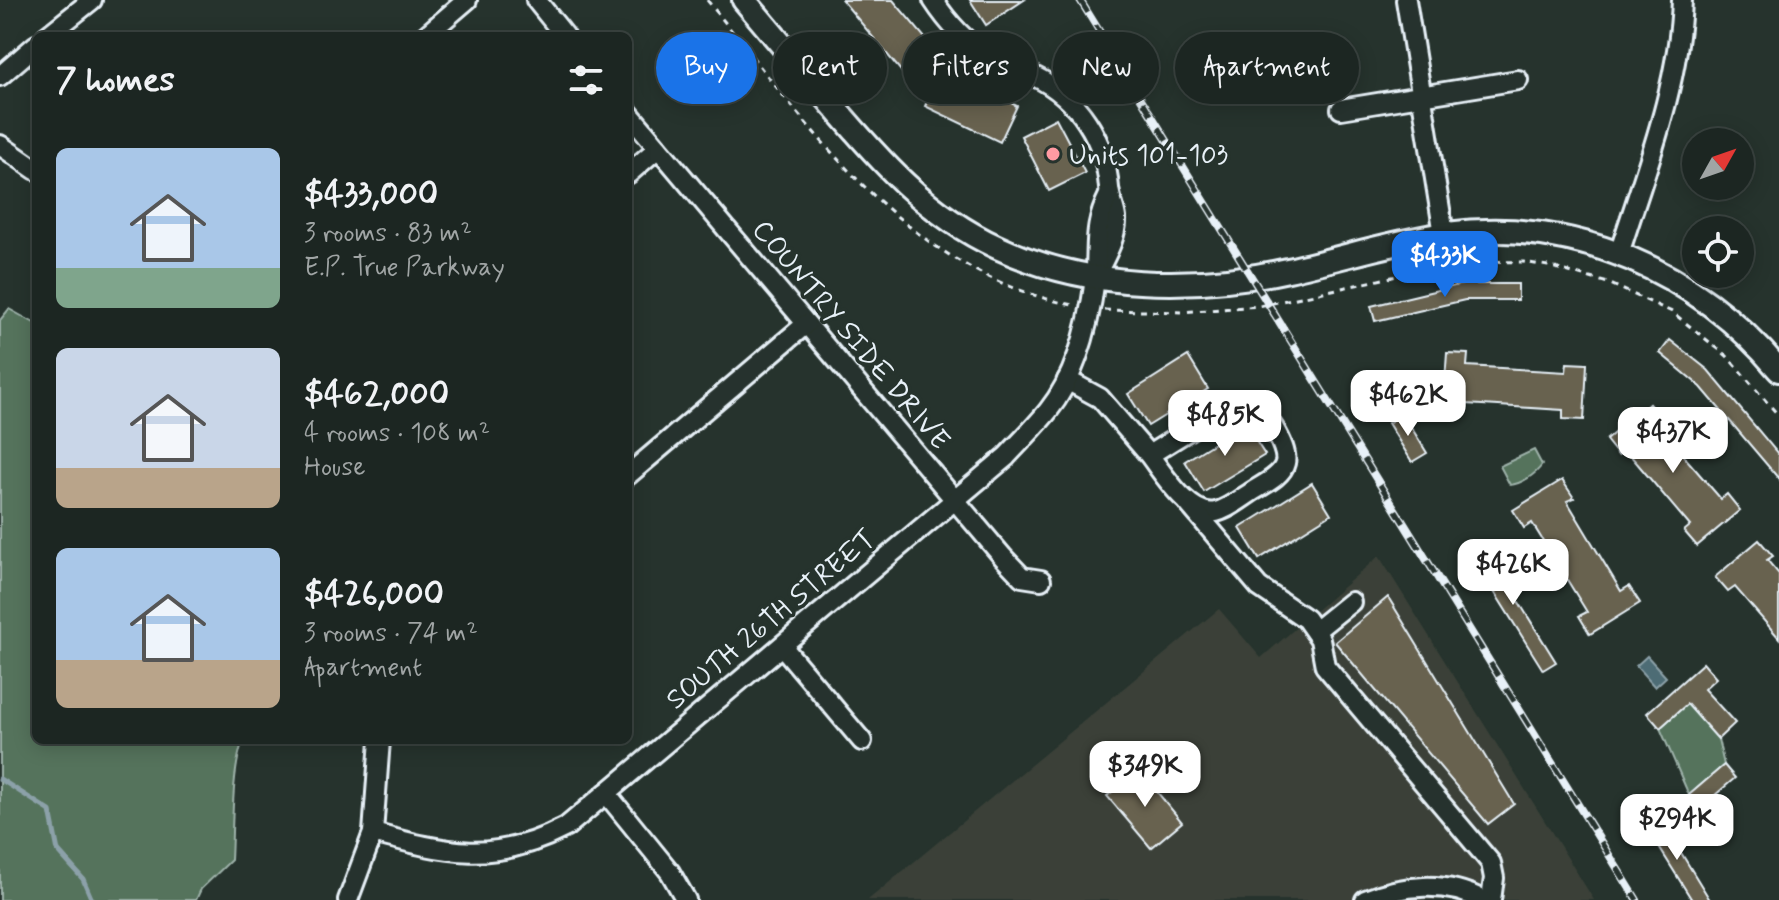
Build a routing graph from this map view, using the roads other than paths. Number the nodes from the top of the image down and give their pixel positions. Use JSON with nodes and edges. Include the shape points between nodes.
{"nodes":[{"id":1,"x":92,"y":0,"type":"edge"},
{"id":2,"x":467,"y":0,"type":"edge"},
{"id":3,"x":536,"y":0,"type":"edge"},
{"id":4,"x":744,"y":0,"type":"edge"},
{"id":5,"x":933,"y":0,"type":"edge"},
{"id":6,"x":1406,"y":0,"type":"edge"},
{"id":7,"x":1682,"y":0,"type":"edge"},
{"id":8,"x":52,"y":32,"type":"edge"},
{"id":9,"x":430,"y":32,"type":"edge"},
{"id":10,"x":562,"y":32,"type":"edge"},
{"id":11,"x":32,"y":48,"type":"edge"},
{"id":12,"x":0,"y":76,"type":"edge"},
{"id":13,"x":1518,"y":80,"type":"dead end"},
{"id":14,"x":1423,"y":96,"type":"junction"},
{"id":15,"x":1341,"y":109,"type":"dead end"},
{"id":16,"x":632,"y":117,"type":"edge"},
{"id":17,"x":0,"y":145,"type":"edge"},
{"id":18,"x":658,"y":148,"type":"junction"},
{"id":19,"x":32,"y":167,"type":"edge"},
{"id":20,"x":632,"y":171,"type":"edge"},
{"id":21,"x":1444,"y":234,"type":"junction"},
{"id":22,"x":1619,"y":254,"type":"junction"},
{"id":23,"x":1095,"y":277,"type":"junction"},
{"id":24,"x":806,"y":324,"type":"junction"},
{"id":25,"x":1776,"y":361,"type":"edge"},
{"id":26,"x":1067,"y":380,"type":"junction"},
{"id":27,"x":1149,"y":455,"type":"junction"},
{"id":28,"x":632,"y":472,"type":"edge"},
{"id":29,"x":955,"y":499,"type":"junction"},
{"id":30,"x":1188,"y":503,"type":"junction"},
{"id":31,"x":1041,"y":580,"type":"dead end"},
{"id":32,"x":1351,"y":602,"type":"dead end"},
{"id":33,"x":1315,"y":631,"type":"junction"},
{"id":34,"x":782,"y":646,"type":"junction"},
{"id":35,"x":862,"y":741,"type":"dead end"},
{"id":36,"x":380,"y":744,"type":"edge"},
{"id":37,"x":606,"y":793,"type":"junction"},
{"id":38,"x":373,"y":833,"type":"junction"},
{"id":39,"x":348,"y":900,"type":"edge"},
{"id":40,"x":686,"y":900,"type":"edge"},
{"id":41,"x":1365,"y":900,"type":"edge"},
{"id":42,"x":1482,"y":900,"type":"edge"},
{"id":43,"x":1491,"y":900,"type":"edge"}],
"edges":[{"from":1,"to":8,"type":"street"},
{"from":2,"to":9,"type":"street"},
{"from":3,"to":10,"type":"street"},
{"from":4,"to":23,"type":"main road","via":[[874,153],[928,205],[1000,249]]},
{"from":5,"to":23,"type":"street","name":"SOUTH 26TH STREET","via":[[971,44],[1053,86],[1096,136],[1109,195],[1099,214]]},
{"from":6,"to":14,"type":"street"},
{"from":7,"to":22,"type":"street","via":[[1672,84]]},
{"from":11,"to":12,"type":"street"},
{"from":13,"to":14,"type":"street"},
{"from":14,"to":15,"type":"street"},
{"from":14,"to":21,"type":"street"},
{"from":16,"to":18,"type":"street","name":"COUNTRY SIDE DRIVE"},
{"from":17,"to":19,"type":"street"},
{"from":18,"to":20,"type":"street"},
{"from":18,"to":24,"type":"street","name":"COUNTRY SIDE DRIVE"},
{"from":21,"to":22,"type":"main road","via":[[1525,233]]},
{"from":21,"to":23,"type":"main road","via":[[1215,281],[1148,283]]},
{"from":22,"to":25,"type":"main road","via":[[1698,294]]},
{"from":23,"to":26,"type":"street","name":"SOUTH 26TH STREET","via":[[1084,336]]},
{"from":24,"to":28,"type":"street"},
{"from":24,"to":29,"type":"street","name":"COUNTRY SIDE DRIVE"},
{"from":26,"to":27,"type":"street","via":[[1100,398]]},
{"from":26,"to":29,"type":"street","name":"SOUTH 26TH STREET","via":[[1049,410],[1006,457]]},
{"from":27,"to":30,"type":"street"},
{"from":27,"to":30,"type":"street","via":[[1236,401],[1249,402],[1266,417],[1286,455],[1282,470],[1218,512],[1199,511]]},
{"from":29,"to":31,"type":"street","name":"COUNTRY SIDE DRIVE","via":[[1022,577]]},
{"from":29,"to":34,"type":"street","name":"SOUTH 26TH STREET"},
{"from":30,"to":33,"type":"street","via":[[1259,587],[1297,610]]},
{"from":32,"to":33,"type":"street"},
{"from":33,"to":43,"type":"street","via":[[1325,666],[1491,863]]},
{"from":34,"to":35,"type":"street"},
{"from":34,"to":37,"type":"street","name":"SOUTH 26TH STREET"},
{"from":36,"to":38,"type":"street"},
{"from":37,"to":38,"type":"street","name":"SOUTH 26TH STREET","via":[[566,827],[508,849],[473,854]]},
{"from":37,"to":40,"type":"street"},
{"from":38,"to":39,"type":"street"},
{"from":41,"to":42,"type":"street","via":[[1416,886]]}]}
